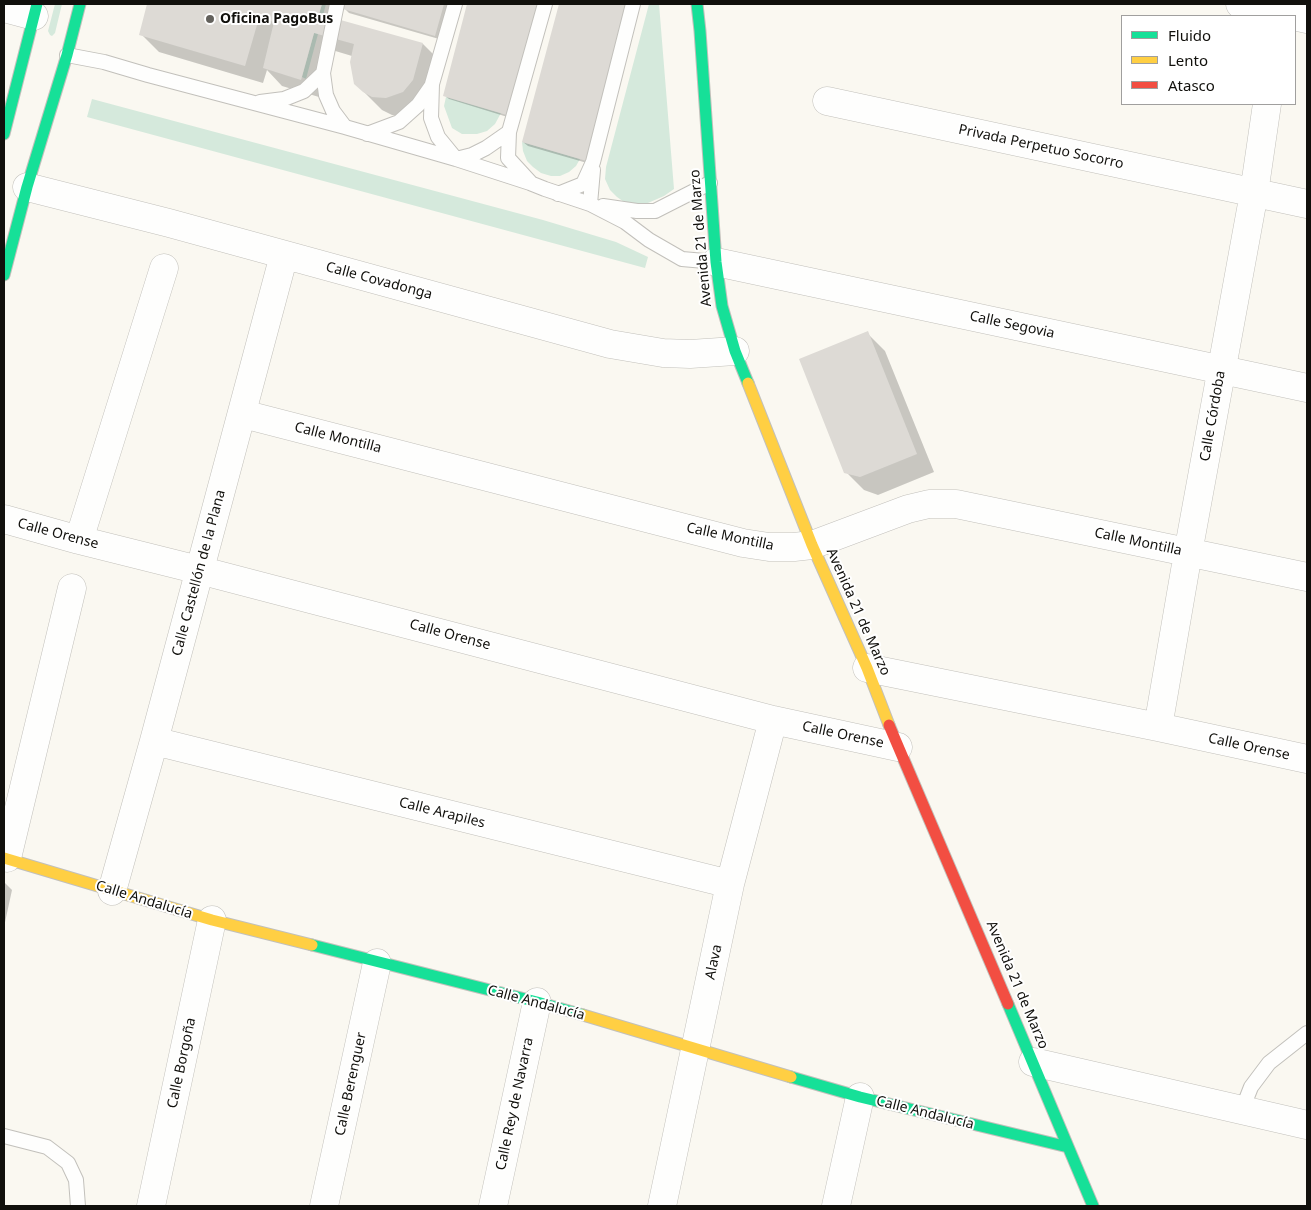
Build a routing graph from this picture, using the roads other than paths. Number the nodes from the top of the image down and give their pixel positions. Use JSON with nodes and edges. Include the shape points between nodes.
{"nodes":[{"id":1,"x":80,"y":4,"type":"edge"},
{"id":2,"x":337,"y":4,"type":"edge"},
{"id":3,"x":455,"y":4,"type":"edge"},
{"id":4,"x":545,"y":4,"type":"edge"},
{"id":5,"x":633,"y":4,"type":"edge"},
{"id":6,"x":697,"y":4,"type":"edge"},
{"id":7,"x":1240,"y":4,"type":"edge"},
{"id":8,"x":4,"y":8,"type":"edge"},
{"id":9,"x":35,"y":10,"type":"edge"},
{"id":10,"x":1282,"y":11,"type":"edge"},
{"id":11,"x":1307,"y":18,"type":"edge"},
{"id":12,"x":67,"y":55,"type":"junction"},
{"id":13,"x":323,"y":73,"type":"junction"},
{"id":14,"x":432,"y":84,"type":"junction"},
{"id":15,"x":827,"y":101,"type":"dead end"},
{"id":16,"x":254,"y":103,"type":"junction"},
{"id":17,"x":1268,"y":105,"type":"edge"},
{"id":18,"x":346,"y":128,"type":"junction"},
{"id":19,"x":508,"y":132,"type":"junction"},
{"id":20,"x":4,"y":134,"type":"edge"},
{"id":21,"x":367,"y":134,"type":"junction"},
{"id":22,"x":456,"y":159,"type":"junction"},
{"id":23,"x":593,"y":162,"type":"junction"},
{"id":24,"x":530,"y":183,"type":"junction"},
{"id":25,"x":710,"y":183,"type":"junction"},
{"id":26,"x":27,"y":187,"type":"junction"},
{"id":27,"x":1254,"y":192,"type":"junction"},
{"id":28,"x":558,"y":194,"type":"junction"},
{"id":29,"x":590,"y":204,"type":"junction"},
{"id":30,"x":1307,"y":204,"type":"edge"},
{"id":31,"x":284,"y":255,"type":"junction"},
{"id":32,"x":716,"y":262,"type":"junction"},
{"id":33,"x":164,"y":268,"type":"dead end"},
{"id":34,"x":4,"y":275,"type":"edge"},
{"id":35,"x":735,"y":351,"type":"junction"},
{"id":36,"x":1221,"y":369,"type":"junction"},
{"id":37,"x":1307,"y":388,"type":"edge"},
{"id":38,"x":243,"y":414,"type":"junction"},
{"id":39,"x":4,"y":519,"type":"edge"},
{"id":40,"x":79,"y":540,"type":"junction"},
{"id":41,"x":812,"y":545,"type":"junction"},
{"id":42,"x":1188,"y":553,"type":"junction"},
{"id":43,"x":199,"y":570,"type":"junction"},
{"id":44,"x":1307,"y":577,"type":"edge"},
{"id":45,"x":72,"y":588,"type":"dead end"},
{"id":46,"x":867,"y":668,"type":"junction"},
{"id":47,"x":773,"y":720,"type":"junction"},
{"id":48,"x":1158,"y":727,"type":"junction"},
{"id":49,"x":154,"y":741,"type":"junction"},
{"id":50,"x":898,"y":747,"type":"junction"},
{"id":51,"x":1307,"y":759,"type":"edge"},
{"id":52,"x":5,"y":858,"type":"edge"},
{"id":53,"x":730,"y":884,"type":"junction"},
{"id":54,"x":112,"y":891,"type":"junction"},
{"id":55,"x":212,"y":920,"type":"junction"},
{"id":56,"x":377,"y":963,"type":"junction"},
{"id":57,"x":537,"y":1002,"type":"junction"},
{"id":58,"x":1307,"y":1033,"type":"edge"},
{"id":59,"x":696,"y":1048,"type":"junction"},
{"id":60,"x":1033,"y":1062,"type":"junction"},
{"id":61,"x":860,"y":1097,"type":"junction"},
{"id":62,"x":1242,"y":1110,"type":"junction"},
{"id":63,"x":1307,"y":1125,"type":"edge"},
{"id":64,"x":4,"y":1136,"type":"edge"},
{"id":65,"x":1068,"y":1147,"type":"junction"},
{"id":66,"x":78,"y":1206,"type":"edge"},
{"id":67,"x":151,"y":1206,"type":"edge"},
{"id":68,"x":324,"y":1206,"type":"edge"},
{"id":69,"x":493,"y":1206,"type":"edge"},
{"id":70,"x":662,"y":1206,"type":"edge"},
{"id":71,"x":836,"y":1206,"type":"edge"},
{"id":72,"x":1093,"y":1206,"type":"edge"}],
"edges":[{"from":1,"to":12,"type":"street"},
{"from":2,"to":13,"type":"lane"},
{"from":3,"to":14,"type":"lane"},
{"from":4,"to":19,"type":"lane"},
{"from":5,"to":23,"type":"lane"},
{"from":6,"to":25,"type":"street","name":"Avenida 21 de Marzo"},
{"from":7,"to":10,"type":"street"},
{"from":8,"to":9,"type":"street"},
{"from":9,"to":20,"type":"street"},
{"from":10,"to":11,"type":"street"},
{"from":12,"to":16,"type":"lane"},
{"from":12,"to":26,"type":"street"},
{"from":13,"to":16,"type":"lane","via":[[304,91],[284,99]]},
{"from":13,"to":18,"type":"lane","via":[[326,95]]},
{"from":14,"to":21,"type":"lane","via":[[418,105],[399,122]]},
{"from":14,"to":22,"type":"lane","via":[[431,118],[438,138]]},
{"from":15,"to":27,"type":"street","name":"Privada Perpetuo Socorro"},
{"from":16,"to":18,"type":"lane"},
{"from":17,"to":27,"type":"street","name":"Calle Córdoba"},
{"from":18,"to":21,"type":"lane"},
{"from":19,"to":22,"type":"lane","via":[[486,148]]},
{"from":19,"to":24,"type":"lane","via":[[508,158]]},
{"from":21,"to":22,"type":"lane"},
{"from":22,"to":24,"type":"lane"},
{"from":23,"to":28,"type":"lane","via":[[584,184]]},
{"from":23,"to":29,"type":"lane"},
{"from":24,"to":28,"type":"lane"},
{"from":25,"to":29,"type":"lane","via":[[655,211]]},
{"from":25,"to":32,"type":"street","name":"Avenida 21 de Marzo"},
{"from":26,"to":31,"type":"street","name":"Calle Covadonga"},
{"from":26,"to":34,"type":"street"},
{"from":27,"to":30,"type":"street","name":"Privada Perpetuo Socorro"},
{"from":27,"to":36,"type":"street","name":"Calle Córdoba"},
{"from":28,"to":29,"type":"lane"},
{"from":29,"to":32,"type":"lane","via":[[625,222],[682,259]]},
{"from":31,"to":35,"type":"street","name":"Calle Covadonga","via":[[610,344],[662,353]]},
{"from":31,"to":38,"type":"street","name":"Calle Castellón de la Plana"},
{"from":32,"to":35,"type":"street","name":"Avenida 21 de Marzo","via":[[722,306]]},
{"from":32,"to":36,"type":"street","name":"Calle Segovia"},
{"from":33,"to":40,"type":"street"},
{"from":35,"to":41,"type":"street","name":"Avenida 21 de Marzo"},
{"from":36,"to":37,"type":"street","name":"Calle Segovia"},
{"from":36,"to":42,"type":"street","name":"Calle Córdoba"},
{"from":38,"to":41,"type":"street","name":"Calle Montilla","via":[[743,543],[769,548]]},
{"from":38,"to":43,"type":"street","name":"Calle Castellón de la Plana"},
{"from":39,"to":40,"type":"street","name":"Calle Orense"},
{"from":40,"to":43,"type":"street","name":"Calle Orense"},
{"from":41,"to":42,"type":"street","name":"Calle Montilla","via":[[908,509],[929,504],[956,504]]},
{"from":41,"to":46,"type":"street","name":"Avenida 21 de Marzo"},
{"from":42,"to":44,"type":"street","name":"Calle Montilla"},
{"from":42,"to":48,"type":"street","name":"Calle Córdoba"},
{"from":43,"to":47,"type":"street","name":"Calle Orense"},
{"from":43,"to":49,"type":"street","name":"Calle Castellón de la Plana"},
{"from":45,"to":52,"type":"street"},
{"from":46,"to":48,"type":"street","name":"Calle Orense"},
{"from":46,"to":50,"type":"street","name":"Avenida 21 de Marzo"},
{"from":47,"to":50,"type":"street","name":"Calle Orense"},
{"from":47,"to":53,"type":"street","name":"Alava"},
{"from":48,"to":51,"type":"street","name":"Calle Orense"},
{"from":49,"to":53,"type":"street","name":"Calle Arapiles"},
{"from":49,"to":54,"type":"street","name":"Calle Castellón de la Plana"},
{"from":50,"to":60,"type":"street","name":"Avenida 21 de Marzo"},
{"from":52,"to":54,"type":"street","name":"Calle Andalucía"},
{"from":53,"to":59,"type":"street","name":"Alava"},
{"from":54,"to":55,"type":"street","name":"Calle Andalucía"},
{"from":55,"to":56,"type":"street","name":"Calle Andalucía"},
{"from":55,"to":67,"type":"street","name":"Calle Borgoña"},
{"from":56,"to":57,"type":"street","name":"Calle Andalucía"},
{"from":56,"to":68,"type":"street","name":"Calle Berenguer"},
{"from":57,"to":59,"type":"street","name":"Calle Andalucía"},
{"from":57,"to":69,"type":"street","name":"Calle Rey de Navarra"},
{"from":58,"to":62,"type":"lane","via":[[1269,1063],[1251,1087]]},
{"from":59,"to":61,"type":"street","name":"Calle Andalucía"},
{"from":59,"to":70,"type":"street","name":"Alava"},
{"from":60,"to":62,"type":"street"},
{"from":60,"to":65,"type":"street","name":"Avenida 21 de Marzo"},
{"from":61,"to":65,"type":"street","name":"Calle Andalucía"},
{"from":61,"to":71,"type":"street"},
{"from":62,"to":63,"type":"street"},
{"from":64,"to":66,"type":"lane","via":[[47,1147],[68,1163],[76,1180]]},
{"from":65,"to":72,"type":"street","name":"Avenida 21 de Marzo"}]}
